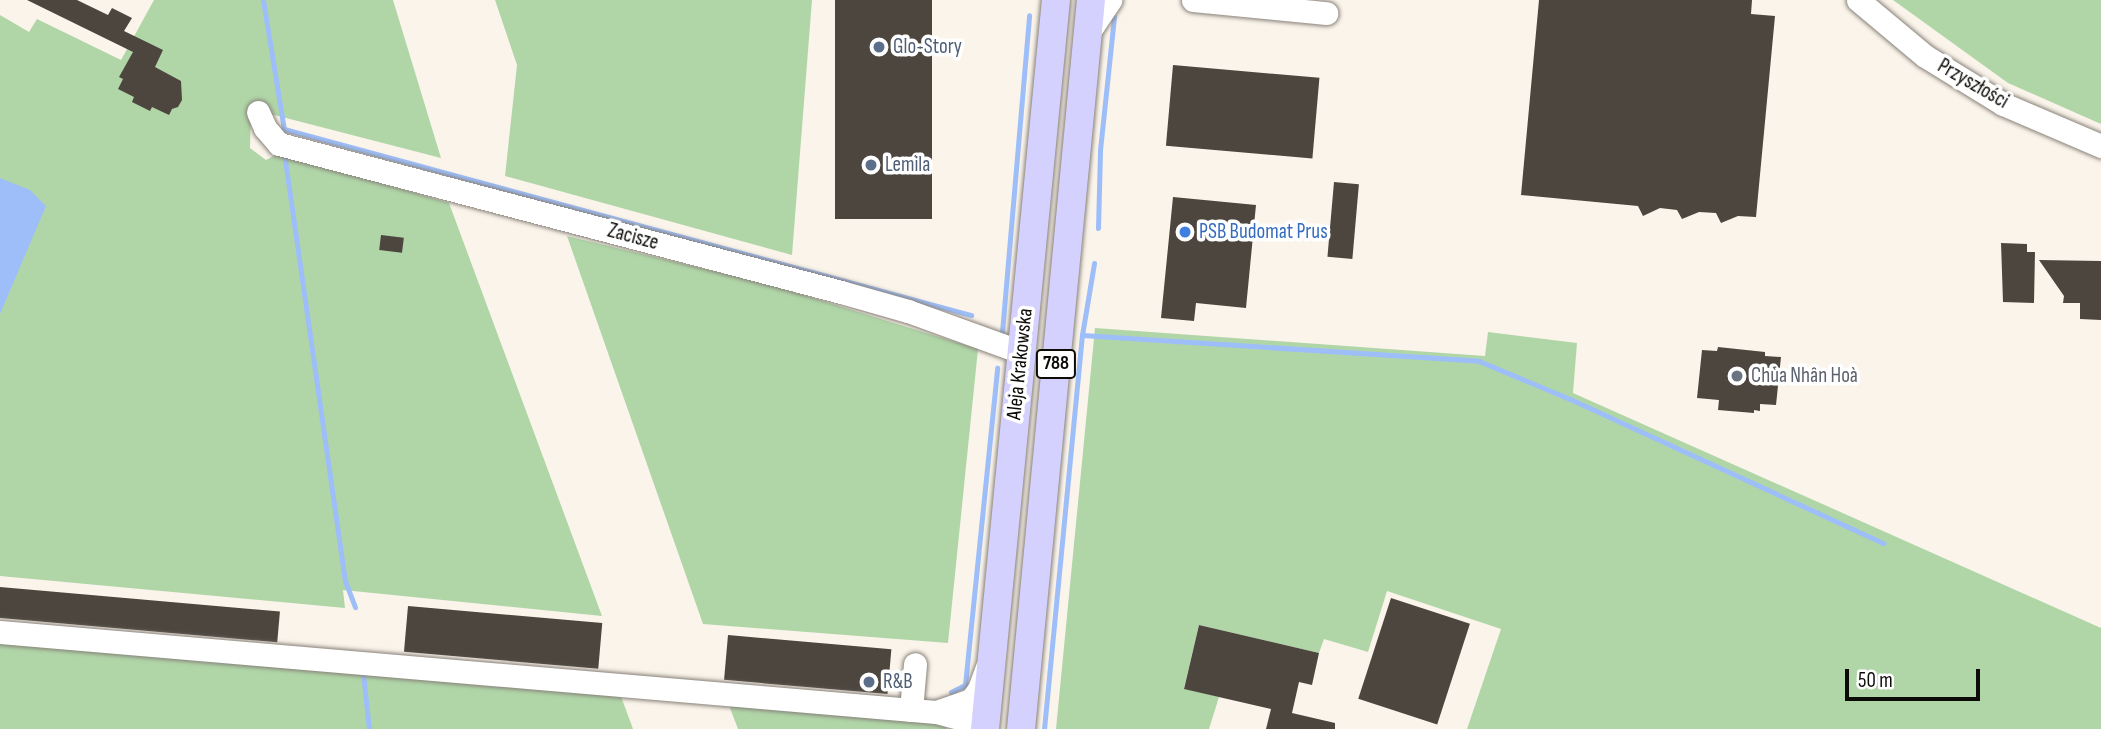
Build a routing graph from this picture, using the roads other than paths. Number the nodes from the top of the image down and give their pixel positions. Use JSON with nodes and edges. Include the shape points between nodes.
{"nodes":[{"id":1,"x":1056,"y":0,"type":"edge"},
{"id":2,"x":1091,"y":0,"type":"edge"},
{"id":3,"x":1110,"y":0,"type":"edge"},
{"id":4,"x":1193,"y":0,"type":"edge"},
{"id":5,"x":1858,"y":0,"type":"edge"},
{"id":6,"x":1326,"y":13,"type":"dead end"},
{"id":7,"x":1088,"y":33,"type":"junction"},
{"id":8,"x":258,"y":112,"type":"dead end"},
{"id":9,"x":2101,"y":146,"type":"edge"},
{"id":10,"x":1021,"y":352,"type":"junction"},
{"id":11,"x":0,"y":632,"type":"edge"},
{"id":12,"x":993,"y":647,"type":"junction"},
{"id":13,"x":915,"y":664,"type":"dead end"},
{"id":14,"x":911,"y":710,"type":"junction"},
{"id":15,"x":936,"y":712,"type":"junction"},
{"id":16,"x":972,"y":729,"type":"edge"},
{"id":17,"x":985,"y":729,"type":"edge"},
{"id":18,"x":1021,"y":729,"type":"edge"}],
"edges":[{"from":1,"to":10,"type":"main road","name":"Aleja Krakowska","number":"788"},
{"from":2,"to":7,"type":"main road","name":"Aleja Krakowska","number":"788"},
{"from":3,"to":7,"type":"street"},
{"from":4,"to":6,"type":"street"},
{"from":5,"to":9,"type":"street","name":"Przyszłości","via":[[1925,56],[2003,104]]},
{"from":7,"to":18,"type":"main road","name":"Aleja Krakowska","number":"788"},
{"from":8,"to":10,"type":"street","name":"Zacisze","via":[[279,144],[841,292]]},
{"from":10,"to":12,"type":"main road","name":"Aleja Krakowska","number":"788"},
{"from":11,"to":14,"type":"street"},
{"from":12,"to":15,"type":"street","via":[[971,700]]},
{"from":12,"to":17,"type":"main road","name":"Aleja Krakowska","number":"788"},
{"from":13,"to":14,"type":"street"},
{"from":14,"to":15,"type":"street"},
{"from":15,"to":16,"type":"street","via":[[962,719]]}]}
